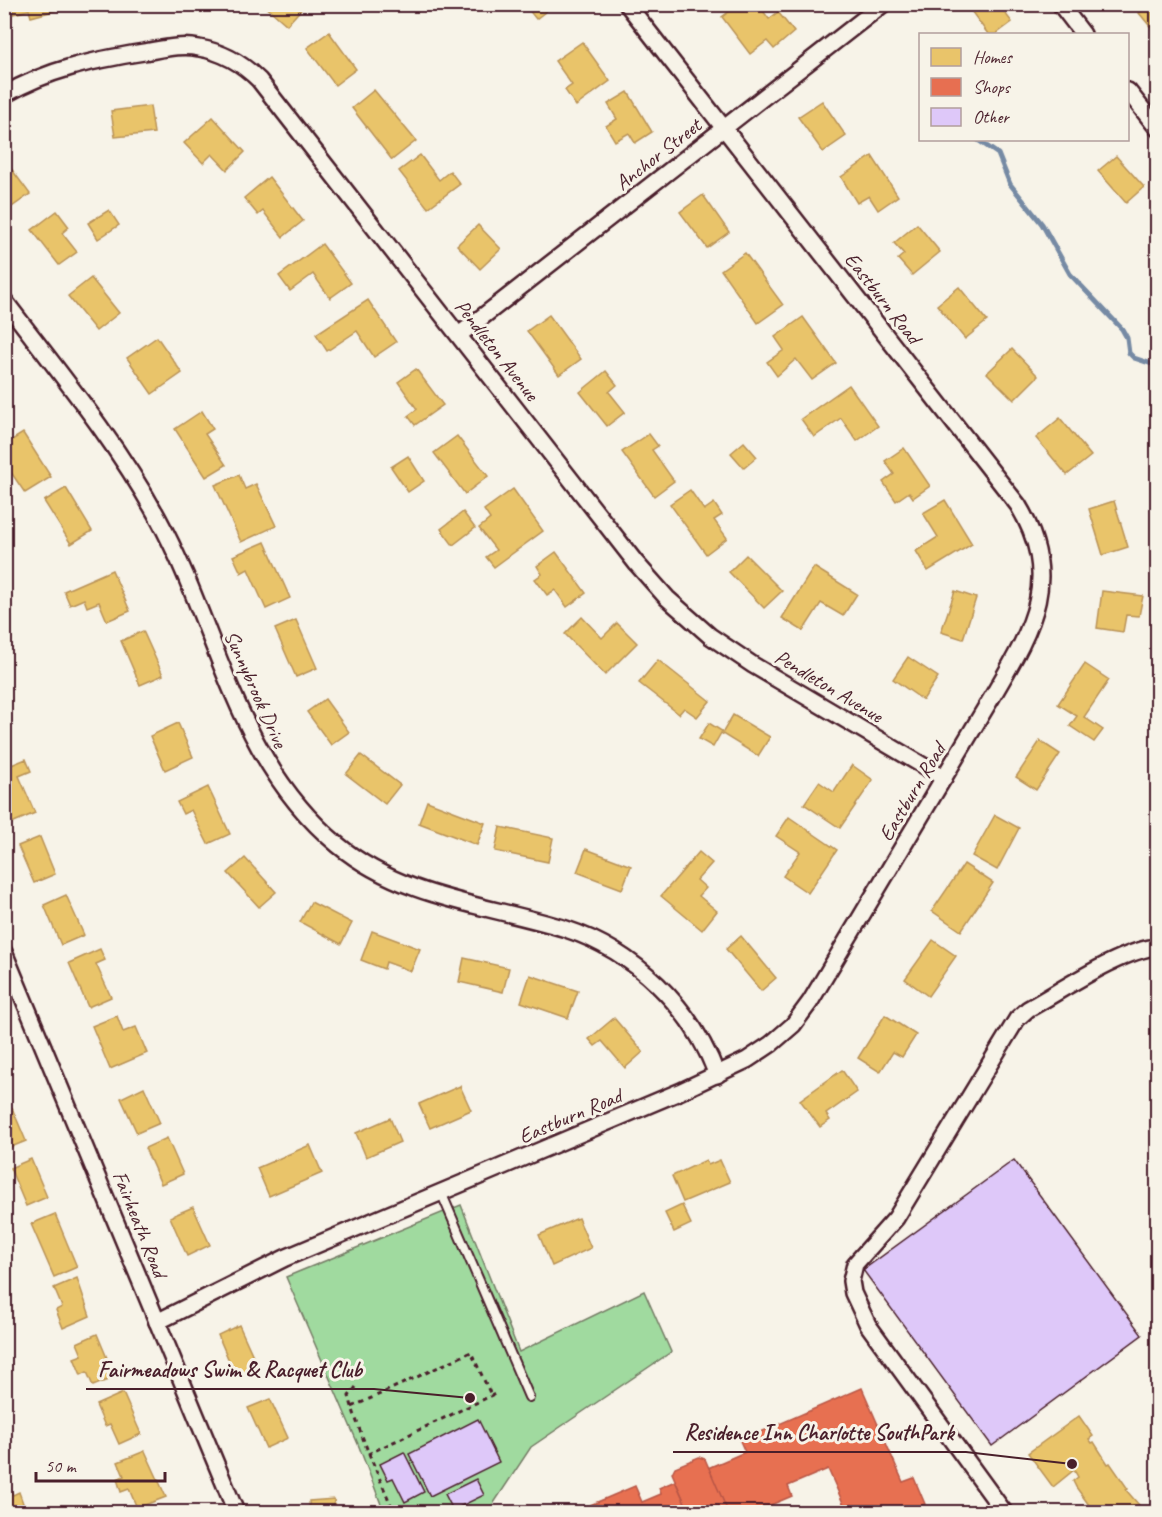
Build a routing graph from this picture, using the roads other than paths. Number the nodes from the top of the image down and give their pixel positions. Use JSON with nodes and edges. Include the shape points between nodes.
{"nodes":[{"id":1,"x":627,"y":4,"type":"edge"},
{"id":2,"x":882,"y":4,"type":"edge"},
{"id":3,"x":1060,"y":4,"type":"edge"},
{"id":4,"x":1082,"y":33,"type":"edge"},
{"id":5,"x":1129,"y":92,"type":"edge"},
{"id":6,"x":4,"y":95,"type":"edge"},
{"id":7,"x":724,"y":129,"type":"junction"},
{"id":8,"x":1158,"y":129,"type":"edge"},
{"id":9,"x":4,"y":300,"type":"edge"},
{"id":10,"x":459,"y":335,"type":"junction"},
{"id":11,"x":944,"y":778,"type":"junction"},
{"id":12,"x":1158,"y":947,"type":"edge"},
{"id":13,"x":4,"y":952,"type":"edge"},
{"id":14,"x":717,"y":1075,"type":"junction"},
{"id":15,"x":441,"y":1192,"type":"junction"},
{"id":16,"x":157,"y":1322,"type":"junction"},
{"id":17,"x":529,"y":1397,"type":"dead end"},
{"id":18,"x":236,"y":1512,"type":"edge"},
{"id":19,"x":1004,"y":1512,"type":"edge"}],
"edges":[{"from":1,"to":7,"type":"street","name":"Eastburn Road"},
{"from":2,"to":7,"type":"street","name":"Anchor Street"},
{"from":3,"to":4,"type":"street"},
{"from":5,"to":8,"type":"street"},
{"from":6,"to":10,"type":"street","name":"Pendleton Avenue","via":[[36,78],[95,59],[187,47],[232,58],[259,80]]},
{"from":7,"to":10,"type":"street","name":"Anchor Street"},
{"from":7,"to":11,"type":"street","name":"Eastburn Road","via":[[1018,505],[1030,528],[1040,572],[1036,614],[1025,641]]},
{"from":9,"to":14,"type":"street","name":"Sunnybrook Drive","via":[[115,447],[142,491],[175,554],[250,735],[270,770],[302,811],[341,848],[407,885],[444,899],[566,929],[623,957],[673,1001],[696,1032]]},
{"from":10,"to":11,"type":"street","name":"Pendleton Avenue","via":[[636,563],[685,614],[753,665]]},
{"from":11,"to":14,"type":"street","name":"Eastburn Road","via":[[793,1025],[771,1044]]},
{"from":12,"to":19,"type":"street","via":[[1122,957],[1028,1009],[1017,1019],[896,1218],[855,1264],[852,1288],[863,1315]]},
{"from":13,"to":16,"type":"street","name":"Fairheath Road"},
{"from":14,"to":15,"type":"street","name":"Eastburn Road"},
{"from":15,"to":16,"type":"street","name":"Eastburn Road","via":[[285,1258]]},
{"from":15,"to":17,"type":"lane"},
{"from":16,"to":18,"type":"street","name":"Fairheath Road"}]}
